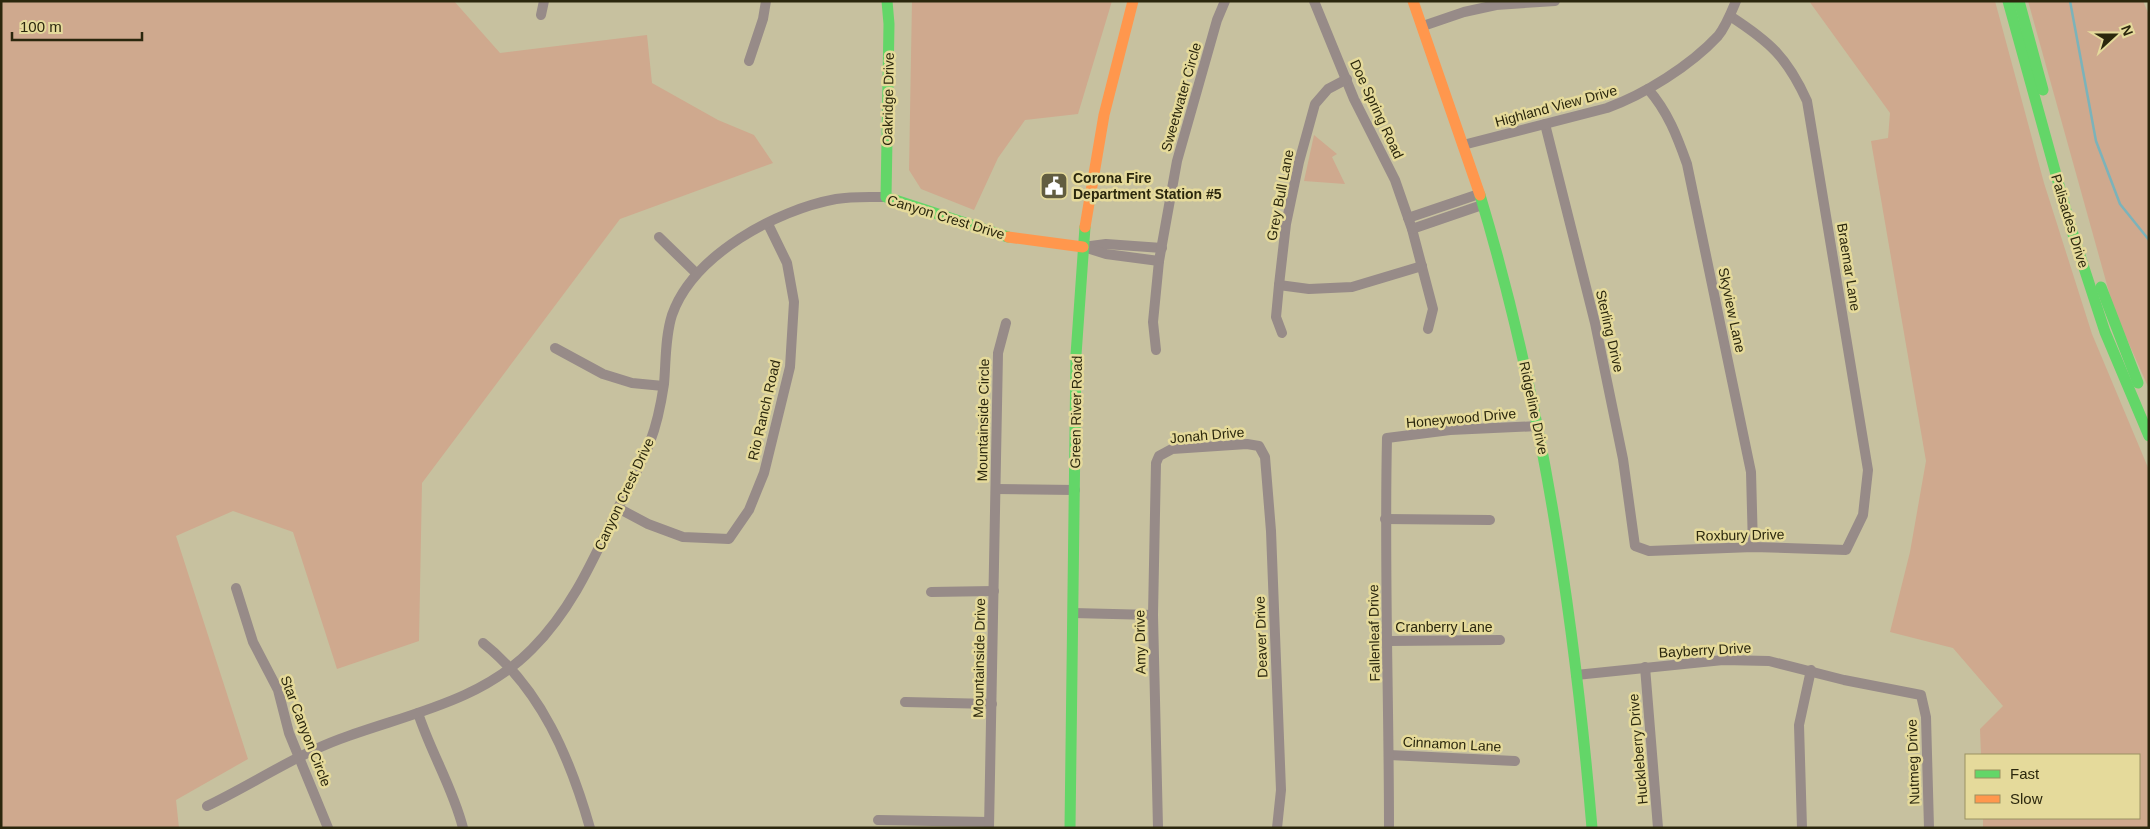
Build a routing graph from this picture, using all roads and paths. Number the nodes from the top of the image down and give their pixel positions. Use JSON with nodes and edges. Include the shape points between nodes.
{"nodes":[{"id":1,"x":544,"y":1,"type":"edge"},
{"id":2,"x":766,"y":1,"type":"edge"},
{"id":3,"x":887,"y":1,"type":"edge"},
{"id":4,"x":1133,"y":1,"type":"edge"},
{"id":5,"x":1225,"y":1,"type":"edge"},
{"id":6,"x":1314,"y":1,"type":"edge"},
{"id":7,"x":1413,"y":1,"type":"edge"},
{"id":8,"x":1555,"y":1,"type":"edge"},
{"id":9,"x":1736,"y":1,"type":"edge"},
{"id":10,"x":2008,"y":1,"type":"edge"},
{"id":11,"x":2019,"y":1,"type":"edge"},
{"id":12,"x":1496,"y":3,"type":"edge"},
{"id":13,"x":540,"y":15,"type":"dead end"},
{"id":14,"x":1730,"y":16,"type":"junction"},
{"id":15,"x":1423,"y":26,"type":"junction"},
{"id":16,"x":749,"y":61,"type":"dead end"},
{"id":17,"x":1346,"y":79,"type":"junction"},
{"id":18,"x":1648,"y":89,"type":"junction"},
{"id":19,"x":1545,"y":124,"type":"junction"},
{"id":20,"x":1463,"y":145,"type":"junction"},
{"id":21,"x":886,"y":197,"type":"junction"},
{"id":22,"x":1481,"y":200,"type":"junction"},
{"id":23,"x":1408,"y":218,"type":"junction"},
{"id":24,"x":768,"y":224,"type":"junction"},
{"id":25,"x":1412,"y":229,"type":"junction"},
{"id":26,"x":659,"y":236,"type":"dead end"},
{"id":27,"x":1083,"y":246,"type":"junction"},
{"id":28,"x":1162,"y":248,"type":"junction"},
{"id":29,"x":1159,"y":261,"type":"junction"},
{"id":30,"x":1422,"y":266,"type":"junction"},
{"id":31,"x":696,"y":274,"type":"junction"},
{"id":32,"x":1279,"y":285,"type":"junction"},
{"id":33,"x":1006,"y":323,"type":"dead end"},
{"id":34,"x":1428,"y":329,"type":"dead end"},
{"id":35,"x":1282,"y":333,"type":"dead end"},
{"id":36,"x":555,"y":348,"type":"dead end"},
{"id":37,"x":1156,"y":350,"type":"dead end"},
{"id":38,"x":664,"y":386,"type":"junction"},
{"id":39,"x":2149,"y":409,"type":"edge"},
{"id":40,"x":1538,"y":426,"type":"junction"},
{"id":41,"x":2149,"y":436,"type":"edge"},
{"id":42,"x":1387,"y":438,"type":"joint"},
{"id":43,"x":1259,"y":446,"type":"joint"},
{"id":44,"x":1159,"y":456,"type":"joint"},
{"id":45,"x":996,"y":489,"type":"junction"},
{"id":46,"x":1075,"y":490,"type":"junction"},
{"id":47,"x":618,"y":508,"type":"junction"},
{"id":48,"x":1385,"y":519,"type":"junction"},
{"id":49,"x":1490,"y":520,"type":"dead end"},
{"id":50,"x":1636,"y":546,"type":"joint"},
{"id":51,"x":1753,"y":547,"type":"junction"},
{"id":52,"x":1846,"y":550,"type":"joint"},
{"id":53,"x":236,"y":588,"type":"dead end"},
{"id":54,"x":994,"y":591,"type":"junction"},
{"id":55,"x":932,"y":592,"type":"dead end"},
{"id":56,"x":1073,"y":613,"type":"junction"},
{"id":57,"x":1152,"y":615,"type":"junction"},
{"id":58,"x":1388,"y":640,"type":"junction"},
{"id":59,"x":1500,"y":640,"type":"dead end"},
{"id":60,"x":483,"y":643,"type":"dead end"},
{"id":61,"x":1645,"y":667,"type":"junction"},
{"id":62,"x":510,"y":669,"type":"junction"},
{"id":63,"x":1811,"y":670,"type":"junction"},
{"id":64,"x":1576,"y":675,"type":"junction"},
{"id":65,"x":1921,"y":695,"type":"joint"},
{"id":66,"x":905,"y":702,"type":"dead end"},
{"id":67,"x":992,"y":704,"type":"junction"},
{"id":68,"x":418,"y":713,"type":"junction"},
{"id":69,"x":1389,"y":755,"type":"junction"},
{"id":70,"x":299,"y":758,"type":"junction"},
{"id":71,"x":1515,"y":760,"type":"dead end"},
{"id":72,"x":207,"y":806,"type":"dead end"},
{"id":73,"x":878,"y":820,"type":"dead end"},
{"id":74,"x":989,"y":825,"type":"edge"},
{"id":75,"x":328,"y":828,"type":"edge"},
{"id":76,"x":463,"y":828,"type":"edge"},
{"id":77,"x":590,"y":828,"type":"edge"},
{"id":78,"x":1070,"y":828,"type":"edge"},
{"id":79,"x":1158,"y":828,"type":"edge"},
{"id":80,"x":1277,"y":828,"type":"edge"},
{"id":81,"x":1389,"y":828,"type":"edge"},
{"id":82,"x":1592,"y":828,"type":"edge"},
{"id":83,"x":1658,"y":828,"type":"edge"},
{"id":84,"x":1802,"y":828,"type":"edge"},
{"id":85,"x":1929,"y":828,"type":"edge"}],
"edges":[{"from":1,"to":13,"type":"street"},
{"from":2,"to":16,"type":"street"},
{"from":3,"to":21,"type":"street","name":"Oakridge Drive"},
{"from":4,"to":27,"type":"street","name":"Green River Road","via":[[1104,115]]},
{"from":5,"to":28,"type":"street","name":"Sweetwater Circle","via":[[1177,161]]},
{"from":6,"to":17,"type":"street","name":"Doe Spring Road"},
{"from":7,"to":15,"type":"street","name":"Ridgeline Drive"},
{"from":8,"to":12,"type":"street"},
{"from":9,"to":14,"type":"street","name":"Highland View Drive"},
{"from":10,"to":41,"type":"street","name":"Palisades Drive","via":[[2073,234],[2105,332]]},
{"from":11,"to":39,"type":"street","name":"Palisades Drive","via":[[2087,245]]},
{"from":12,"to":15,"type":"street"},
{"from":14,"to":18,"type":"street","name":"Highland View Drive","via":[[1718,35]]},
{"from":14,"to":52,"type":"street","name":"Braemar Lane","via":[[1778,51],[1796,76],[1809,110],[1868,470],[1863,516]]},
{"from":15,"to":20,"type":"street","name":"Ridgeline Drive"},
{"from":17,"to":23,"type":"street","name":"Doe Spring Road","via":[[1395,180]]},
{"from":17,"to":32,"type":"street","name":"Grey Bull Lane","via":[[1328,89],[1315,104],[1286,224]]},
{"from":18,"to":19,"type":"street","name":"Highland View Drive","via":[[1607,108]]},
{"from":18,"to":51,"type":"street","name":"Skyview Lane","via":[[1675,130],[1687,164],[1751,472]]},
{"from":19,"to":20,"type":"street","name":"Highland View Drive"},
{"from":19,"to":50,"type":"street","name":"Sterling Drive","via":[[1595,323],[1623,459]]},
{"from":20,"to":22,"type":"street","name":"Ridgeline Drive"},
{"from":21,"to":24,"type":"street","name":"Canyon Crest Drive","via":[[861,196],[829,201],[792,212]]},
{"from":21,"to":27,"type":"street","name":"Canyon Crest Drive","via":[[988,232]]},
{"from":22,"to":23,"type":"street"},
{"from":22,"to":25,"type":"street"},
{"from":22,"to":40,"type":"street","name":"Ridgeline Drive","via":[[1510,304]]},
{"from":23,"to":25,"type":"street","name":"Doe Spring Road"},
{"from":24,"to":31,"type":"street","name":"Canyon Crest Drive","via":[[728,246]]},
{"from":24,"to":47,"type":"street","name":"Rio Ranch Road","via":[[787,263],[794,302],[790,367],[764,474],[749,510],[729,539],[683,536],[648,524]]},
{"from":25,"to":30,"type":"street","name":"Doe Spring Road"},
{"from":26,"to":31,"type":"street"},
{"from":27,"to":28,"type":"street","name":"Canyon Crest Drive","via":[[1106,244]]},
{"from":27,"to":29,"type":"street","name":"Canyon Crest Drive","via":[[1106,254]]},
{"from":27,"to":46,"type":"street","name":"Green River Road","via":[[1076,355]]},
{"from":28,"to":29,"type":"street","name":"Sweetwater Circle"},
{"from":29,"to":37,"type":"street","name":"Sweetwater Circle","via":[[1153,322]]},
{"from":30,"to":32,"type":"street","via":[[1352,287],[1309,289]]},
{"from":30,"to":34,"type":"street","name":"Doe Spring Road","via":[[1433,309]]},
{"from":31,"to":38,"type":"street","name":"Canyon Crest Drive","via":[[680,295],[671,318]]},
{"from":32,"to":35,"type":"street","name":"Grey Bull Lane","via":[[1276,317]]},
{"from":33,"to":45,"type":"street","name":"Mountainside Circle","via":[[998,353]]},
{"from":36,"to":38,"type":"street","via":[[603,374],[632,383]]},
{"from":38,"to":47,"type":"street","name":"Canyon Crest Drive","via":[[650,444]]},
{"from":40,"to":42,"type":"street","name":"Honeywood Drive","via":[[1450,430]]},
{"from":40,"to":64,"type":"street","name":"Ridgeline Drive","via":[[1558,540]]},
{"from":42,"to":48,"type":"street","name":"Fallenleaf Drive"},
{"from":43,"to":44,"type":"street","name":"Jonah Drive","via":[[1247,444],[1172,450]]},
{"from":43,"to":80,"type":"street","name":"Deaver Drive","via":[[1264,457],[1271,531],[1281,790]]},
{"from":44,"to":57,"type":"street","name":"Amy Drive","via":[[1155,476]]},
{"from":45,"to":46,"type":"street"},
{"from":45,"to":54,"type":"street","name":"Mountainside Drive"},
{"from":46,"to":56,"type":"street","name":"Green River Road"},
{"from":47,"to":62,"type":"street","name":"Canyon Crest Drive","via":[[566,610]]},
{"from":48,"to":49,"type":"street"},
{"from":48,"to":58,"type":"street","name":"Fallenleaf Drive"},
{"from":50,"to":51,"type":"street","name":"Roxbury Drive","via":[[1649,551]]},
{"from":51,"to":52,"type":"street","name":"Roxbury Drive"},
{"from":53,"to":70,"type":"street","name":"Star Canyon Circle","via":[[253,642],[278,690],[288,733]]},
{"from":54,"to":55,"type":"street"},
{"from":54,"to":67,"type":"street","name":"Mountainside Drive"},
{"from":56,"to":57,"type":"street"},
{"from":56,"to":78,"type":"street","name":"Green River Road"},
{"from":57,"to":79,"type":"street","name":"Amy Drive"},
{"from":58,"to":59,"type":"street","name":"Cranberry Lane"},
{"from":58,"to":69,"type":"street","name":"Fallenleaf Drive"},
{"from":60,"to":62,"type":"street"},
{"from":61,"to":63,"type":"street","name":"Bayberry Drive","via":[[1723,660],[1768,661]]},
{"from":61,"to":64,"type":"street","name":"Bayberry Drive"},
{"from":61,"to":83,"type":"street","name":"Huckleberry Drive"},
{"from":62,"to":68,"type":"street","name":"Canyon Crest Drive","via":[[476,691]]},
{"from":62,"to":77,"type":"street","via":[[525,685],[551,726],[573,773]]},
{"from":63,"to":65,"type":"street","name":"Bayberry Drive"},
{"from":63,"to":84,"type":"street","via":[[1799,725]]},
{"from":64,"to":82,"type":"street","name":"Ridgeline Drive"},
{"from":65,"to":85,"type":"street","name":"Nutmeg Drive","via":[[1926,717]]},
{"from":66,"to":67,"type":"street"},
{"from":67,"to":74,"type":"street","name":"Mountainside Drive"},
{"from":68,"to":70,"type":"street","name":"Canyon Crest Drive","via":[[340,739]]},
{"from":68,"to":76,"type":"street","via":[[430,749],[458,808]]},
{"from":69,"to":71,"type":"street","name":"Cinnamon Lane"},
{"from":69,"to":81,"type":"street","name":"Fallenleaf Drive"},
{"from":70,"to":72,"type":"street","name":"Canyon Crest Drive"},
{"from":70,"to":75,"type":"street","name":"Star Canyon Circle"},
{"from":73,"to":74,"type":"street"}]}
